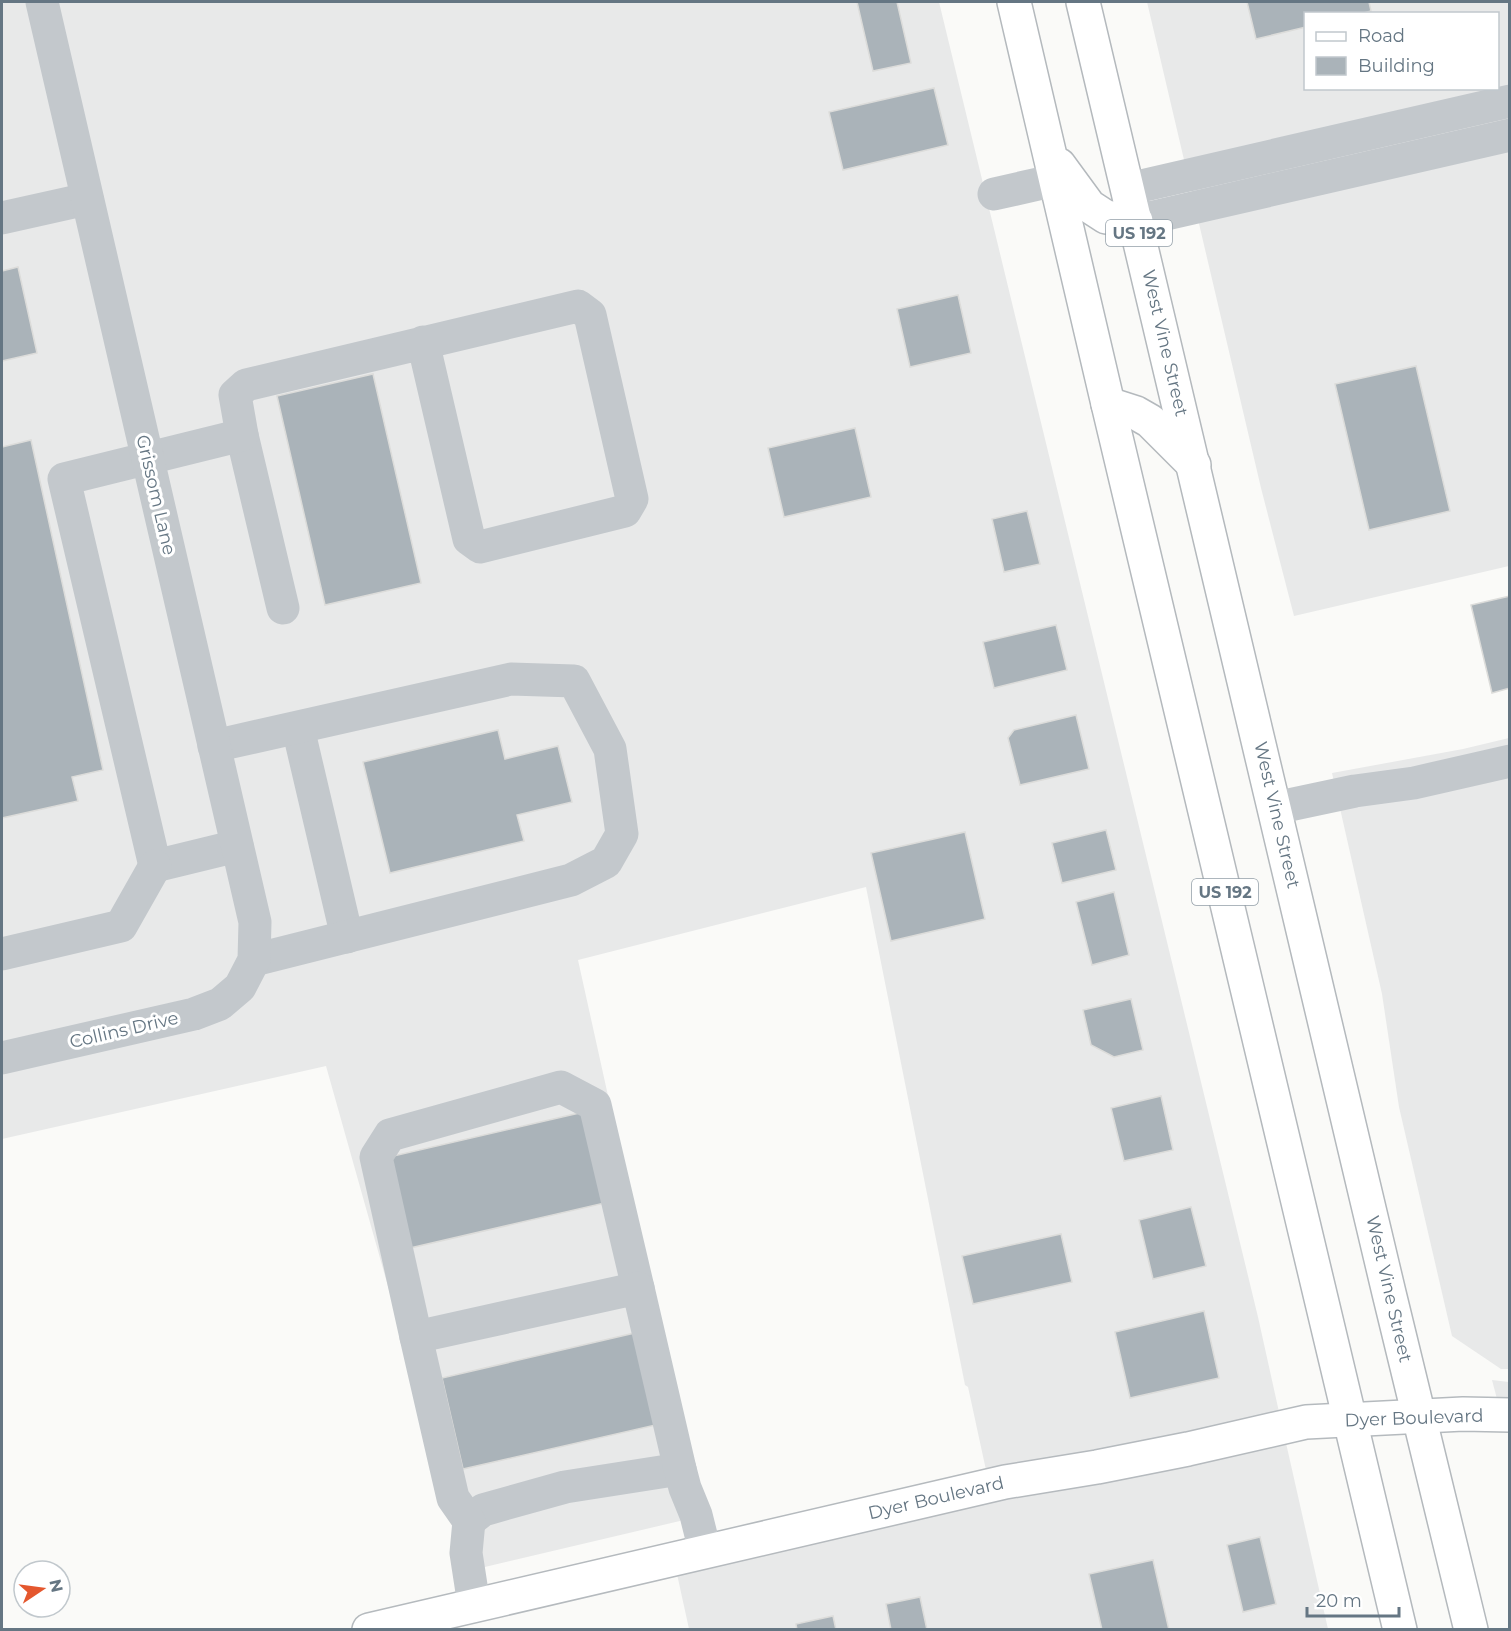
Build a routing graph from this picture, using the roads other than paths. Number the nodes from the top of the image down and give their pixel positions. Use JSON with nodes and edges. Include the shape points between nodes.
{"nodes":[{"id":1,"x":42,"y":2,"type":"edge"},
{"id":2,"x":1014,"y":2,"type":"edge"},
{"id":3,"x":1083,"y":2,"type":"edge"},
{"id":4,"x":1509,"y":101,"type":"edge"},
{"id":5,"x":1509,"y":135,"type":"edge"},
{"id":6,"x":1053,"y":167,"type":"junction"},
{"id":7,"x":1128,"y":189,"type":"junction"},
{"id":8,"x":994,"y":194,"type":"dead end"},
{"id":9,"x":87,"y":199,"type":"junction"},
{"id":10,"x":2,"y":218,"type":"edge"},
{"id":11,"x":1136,"y":221,"type":"junction"},
{"id":12,"x":423,"y":342,"type":"junction"},
{"id":13,"x":1108,"y":404,"type":"junction"},
{"id":14,"x":242,"y":435,"type":"junction"},
{"id":15,"x":147,"y":459,"type":"junction"},
{"id":16,"x":1194,"y":465,"type":"junction"},
{"id":17,"x":283,"y":608,"type":"dead end"},
{"id":18,"x":298,"y":728,"type":"junction"},
{"id":19,"x":214,"y":747,"type":"junction"},
{"id":20,"x":1509,"y":760,"type":"edge"},
{"id":21,"x":1275,"y":808,"type":"junction"},
{"id":22,"x":237,"y":846,"type":"junction"},
{"id":23,"x":155,"y":866,"type":"junction"},
{"id":24,"x":347,"y":937,"type":"junction"},
{"id":25,"x":2,"y":954,"type":"edge"},
{"id":26,"x":247,"y":973,"type":"junction"},
{"id":27,"x":2,"y":1058,"type":"edge"},
{"id":28,"x":638,"y":1288,"type":"junction"},
{"id":29,"x":416,"y":1337,"type":"junction"},
{"id":30,"x":1509,"y":1415,"type":"edge"},
{"id":31,"x":1419,"y":1416,"type":"junction"},
{"id":32,"x":1350,"y":1420,"type":"junction"},
{"id":33,"x":680,"y":1469,"type":"junction"},
{"id":34,"x":469,"y":1521,"type":"junction"},
{"id":35,"x":705,"y":1551,"type":"junction"},
{"id":36,"x":474,"y":1605,"type":"junction"},
{"id":37,"x":425,"y":1623,"type":"edge"},
{"id":38,"x":369,"y":1629,"type":"edge"},
{"id":39,"x":1400,"y":1629,"type":"edge"},
{"id":40,"x":1471,"y":1629,"type":"edge"}],
"edges":[{"from":1,"to":9,"type":"street","name":"Grissom Lane"},
{"from":2,"to":6,"type":"main road","number":"US 192"},
{"from":3,"to":7,"type":"main road","name":"West Vine Street","number":"US 192"},
{"from":4,"to":7,"type":"street"},
{"from":5,"to":11,"type":"street"},
{"from":6,"to":8,"type":"street"},
{"from":6,"to":11,"type":"main road","via":[[1089,206],[1106,218]]},
{"from":6,"to":13,"type":"main road","number":"US 192"},
{"from":7,"to":11,"type":"main road","name":"West Vine Street","number":"US 192"},
{"from":9,"to":10,"type":"street"},
{"from":9,"to":15,"type":"street","name":"Grissom Lane"},
{"from":11,"to":16,"type":"main road","name":"West Vine Street","number":"US 192"},
{"from":12,"to":12,"type":"street","via":[[578,306],[590,315],[632,499],[625,511],[480,547],[469,539]]},
{"from":12,"to":14,"type":"street","via":[[246,385],[235,395]]},
{"from":13,"to":16,"type":"main road","via":[[1150,421]]},
{"from":13,"to":32,"type":"main road","number":"US 192"},
{"from":14,"to":15,"type":"street"},
{"from":14,"to":17,"type":"street"},
{"from":15,"to":19,"type":"street","name":"Grissom Lane"},
{"from":15,"to":23,"type":"street","via":[[64,479]]},
{"from":16,"to":21,"type":"main road","name":"West Vine Street","number":"US 192"},
{"from":18,"to":19,"type":"street"},
{"from":18,"to":24,"type":"street"},
{"from":18,"to":24,"type":"street","via":[[511,679],[574,681],[610,749],[622,834],[606,862],[571,880]]},
{"from":19,"to":22,"type":"street","name":"Grissom Lane"},
{"from":20,"to":21,"type":"street","via":[[1414,783]]},
{"from":21,"to":31,"type":"main road","name":"West Vine Street","number":"US 192"},
{"from":22,"to":23,"type":"street"},
{"from":22,"to":26,"type":"street","name":"Grissom Lane","via":[[255,922]]},
{"from":23,"to":25,"type":"street","via":[[121,926]]},
{"from":24,"to":26,"type":"street"},
{"from":26,"to":27,"type":"street","name":"Collins Drive","via":[[220,1004],[194,1014]]},
{"from":28,"to":29,"type":"street"},
{"from":28,"to":29,"type":"street","via":[[595,1105],[561,1087],[390,1135],[376,1157]]},
{"from":28,"to":33,"type":"street"},
{"from":29,"to":34,"type":"street","via":[[453,1498]]},
{"from":30,"to":31,"type":"main road","name":"Dyer Boulevard"},
{"from":31,"to":32,"type":"main road","name":"Dyer Boulevard"},
{"from":31,"to":40,"type":"main road","name":"West Vine Street","number":"US 192"},
{"from":32,"to":35,"type":"main road","name":"Dyer Boulevard","via":[[1306,1422],[1106,1466],[1005,1482]]},
{"from":32,"to":39,"type":"main road","number":"US 192"},
{"from":33,"to":34,"type":"street","via":[[565,1487],[483,1510]]},
{"from":33,"to":35,"type":"street"},
{"from":34,"to":36,"type":"street","via":[[466,1553]]},
{"from":35,"to":36,"type":"main road","name":"Dyer Boulevard"},
{"from":36,"to":37,"type":"main road","name":"Dyer Boulevard"},
{"from":37,"to":38,"type":"main road","name":"Dyer Boulevard"}]}
